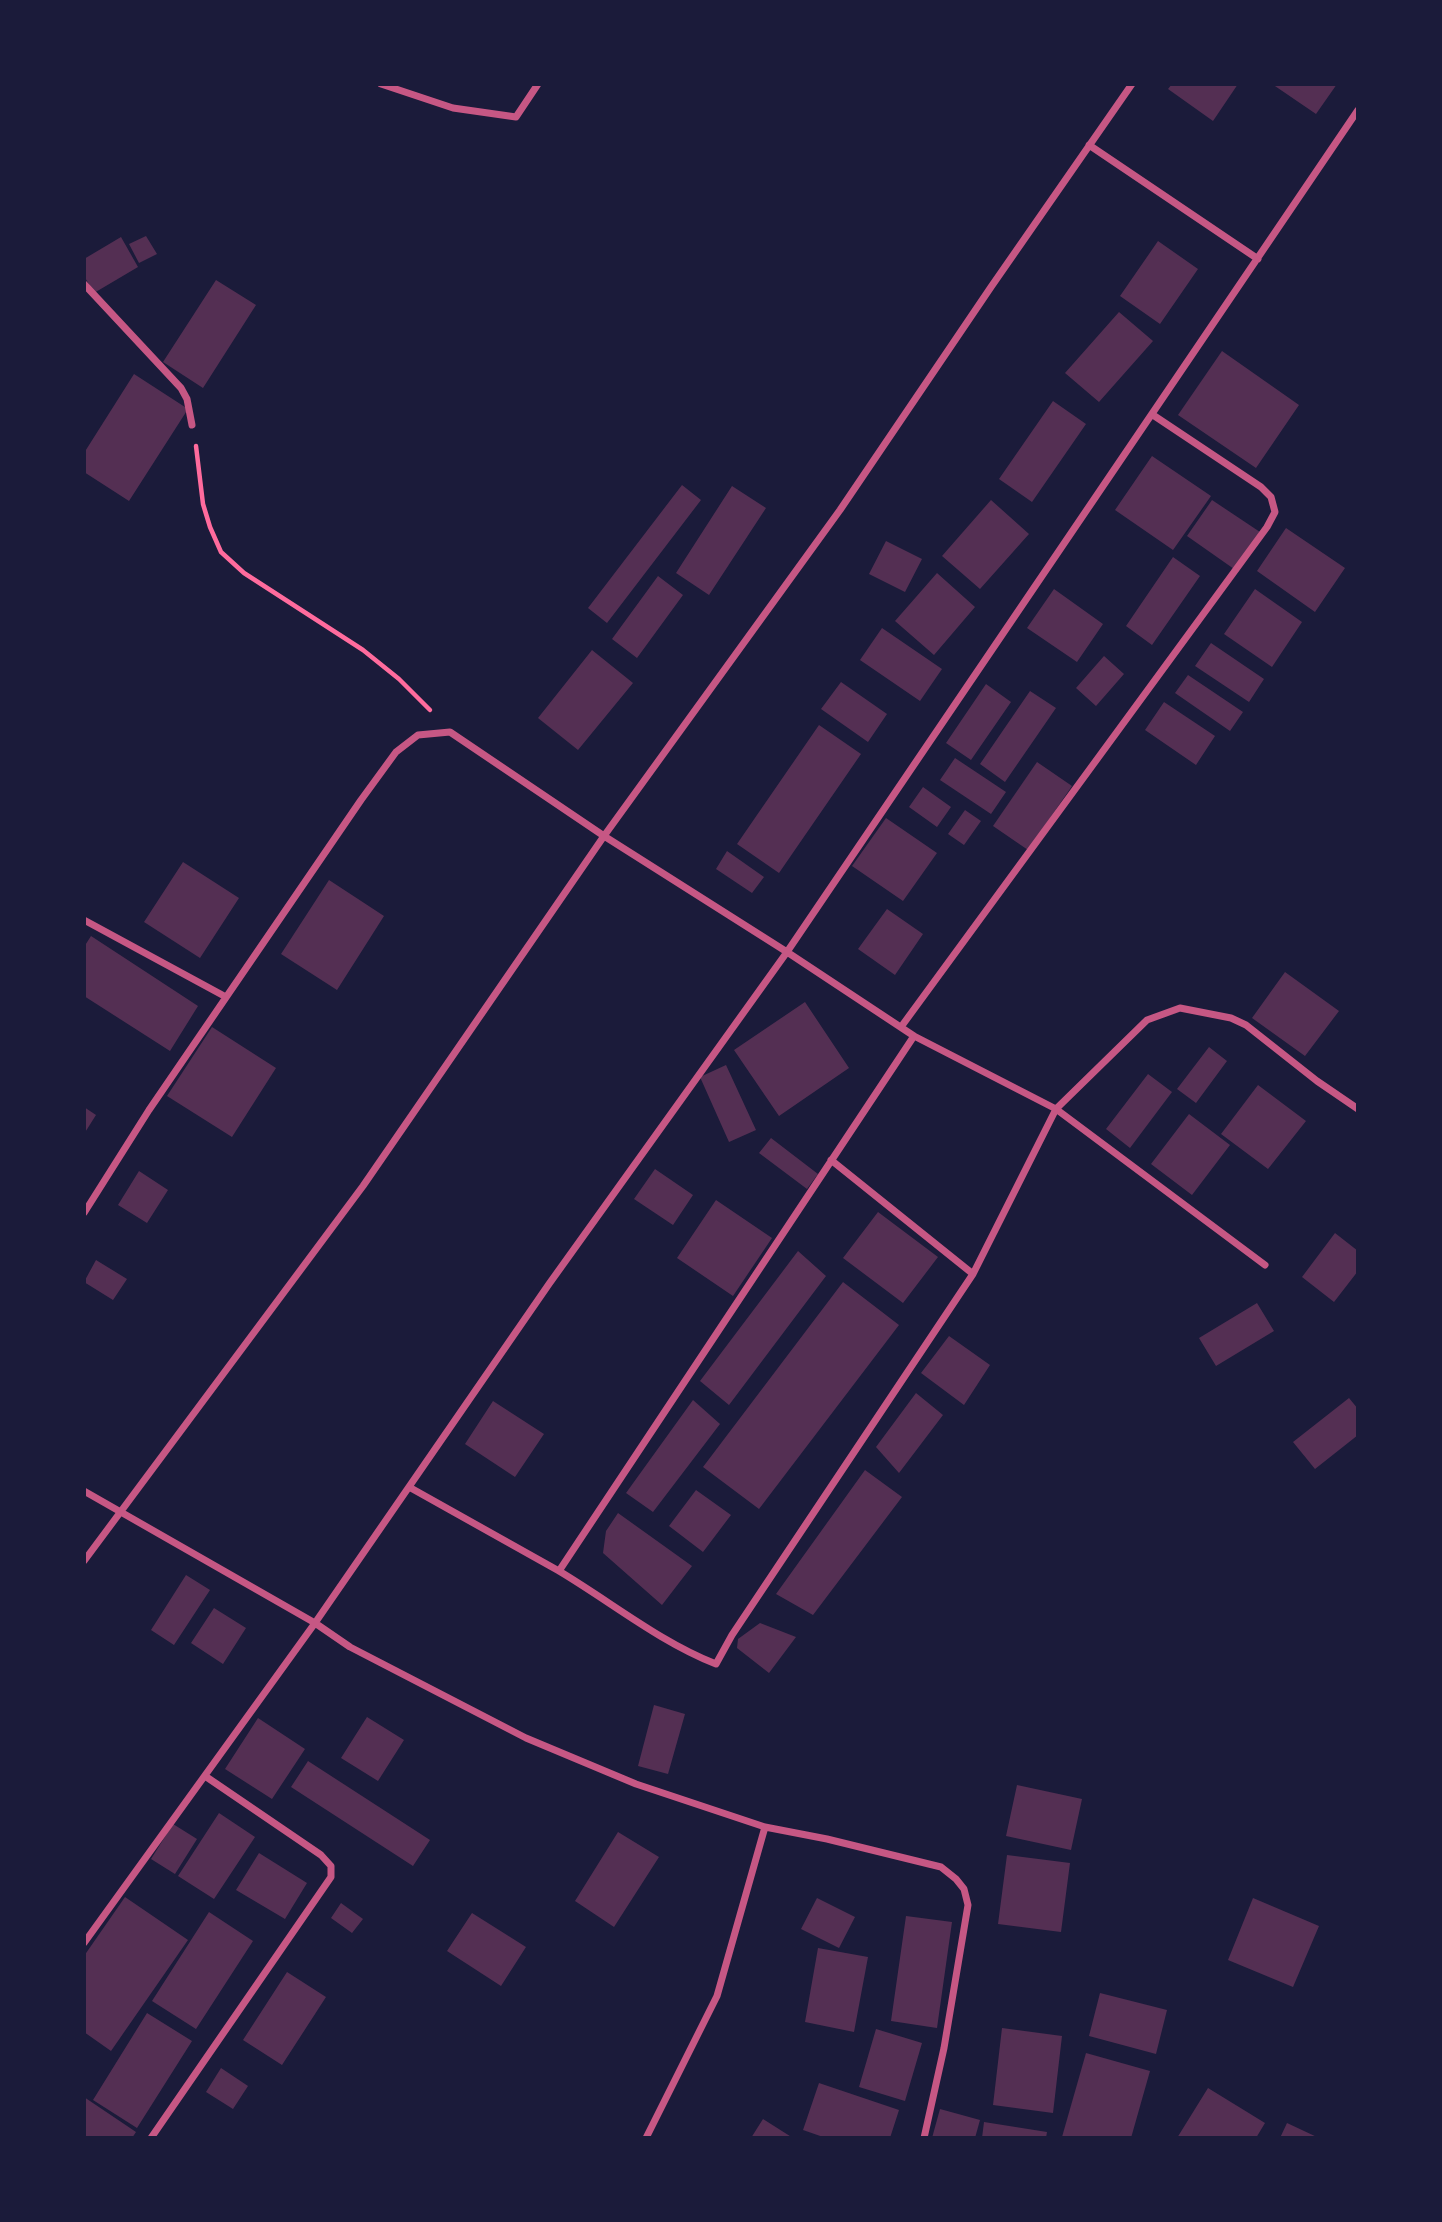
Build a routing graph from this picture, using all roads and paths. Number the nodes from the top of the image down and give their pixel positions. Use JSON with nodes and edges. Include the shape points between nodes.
{"nodes":[{"id":1,"x":381,"y":84,"type":"edge"},
{"id":2,"x":538,"y":84,"type":"edge"},
{"id":3,"x":1132,"y":84,"type":"edge"},
{"id":4,"x":1358,"y":110,"type":"edge"},
{"id":5,"x":1089,"y":145,"type":"junction"},
{"id":6,"x":1258,"y":259,"type":"junction"},
{"id":7,"x":84,"y":284,"type":"edge"},
{"id":8,"x":1153,"y":415,"type":"junction"},
{"id":9,"x":192,"y":425,"type":"joint"},
{"id":10,"x":450,"y":732,"type":"junction"},
{"id":11,"x":604,"y":836,"type":"junction"},
{"id":12,"x":84,"y":920,"type":"edge"},
{"id":13,"x":787,"y":952,"type":"junction"},
{"id":14,"x":226,"y":997,"type":"junction"},
{"id":15,"x":901,"y":1027,"type":"junction"},
{"id":16,"x":914,"y":1035,"type":"junction"},
{"id":17,"x":1056,"y":1109,"type":"junction"},
{"id":18,"x":1358,"y":1109,"type":"edge"},
{"id":19,"x":831,"y":1160,"type":"junction"},
{"id":20,"x":84,"y":1213,"type":"edge"},
{"id":21,"x":1265,"y":1265,"type":"dead end"},
{"id":22,"x":973,"y":1275,"type":"junction"},
{"id":23,"x":409,"y":1487,"type":"junction"},
{"id":24,"x":84,"y":1492,"type":"edge"},
{"id":25,"x":119,"y":1513,"type":"junction"},
{"id":26,"x":84,"y":1561,"type":"edge"},
{"id":27,"x":559,"y":1571,"type":"junction"},
{"id":28,"x":315,"y":1623,"type":"junction"},
{"id":29,"x":205,"y":1776,"type":"junction"},
{"id":30,"x":765,"y":1827,"type":"junction"},
{"id":31,"x":84,"y":1943,"type":"edge"},
{"id":32,"x":151,"y":2138,"type":"edge"},
{"id":33,"x":646,"y":2138,"type":"edge"},
{"id":34,"x":925,"y":2138,"type":"edge"}],
"edges":[{"from":1,"to":2,"type":"street","via":[[453,108],[516,117]]},
{"from":3,"to":5,"type":"street"},
{"from":4,"to":6,"type":"street"},
{"from":5,"to":6,"type":"street"},
{"from":5,"to":11,"type":"street","via":[[840,510]]},
{"from":6,"to":8,"type":"street"},
{"from":7,"to":9,"type":"street","via":[[181,388]]},
{"from":8,"to":13,"type":"street"},
{"from":8,"to":15,"type":"street","via":[[1261,487],[1271,497],[1275,512]]},
{"from":9,"to":10,"type":"path","via":[[203,504],[221,552],[244,573],[363,650],[399,679]]},
{"from":10,"to":11,"type":"street"},
{"from":10,"to":14,"type":"street","via":[[418,735],[396,752]]},
{"from":11,"to":13,"type":"street"},
{"from":11,"to":25,"type":"street","via":[[363,1186]]},
{"from":12,"to":14,"type":"street"},
{"from":13,"to":15,"type":"street"},
{"from":13,"to":23,"type":"street"},
{"from":14,"to":20,"type":"street"},
{"from":15,"to":16,"type":"street"},
{"from":16,"to":17,"type":"street"},
{"from":16,"to":19,"type":"street"},
{"from":17,"to":18,"type":"street","via":[[1147,1020],[1180,1008],[1218,1014],[1246,1025]]},
{"from":17,"to":21,"type":"street"},
{"from":17,"to":22,"type":"street"},
{"from":19,"to":22,"type":"street"},
{"from":19,"to":27,"type":"street"},
{"from":22,"to":27,"type":"street","via":[[716,1664],[667,1640]]},
{"from":23,"to":27,"type":"street"},
{"from":23,"to":28,"type":"street"},
{"from":24,"to":25,"type":"street"},
{"from":25,"to":26,"type":"street"},
{"from":25,"to":28,"type":"street"},
{"from":28,"to":29,"type":"street"},
{"from":28,"to":30,"type":"street","via":[[351,1647],[526,1738],[636,1784]]},
{"from":29,"to":31,"type":"street"},
{"from":29,"to":32,"type":"street","via":[[321,1855],[331,1866],[331,1877]]},
{"from":30,"to":33,"type":"street","via":[[717,1996]]},
{"from":30,"to":34,"type":"street","via":[[941,1867],[964,1889],[968,1905]]}]}
